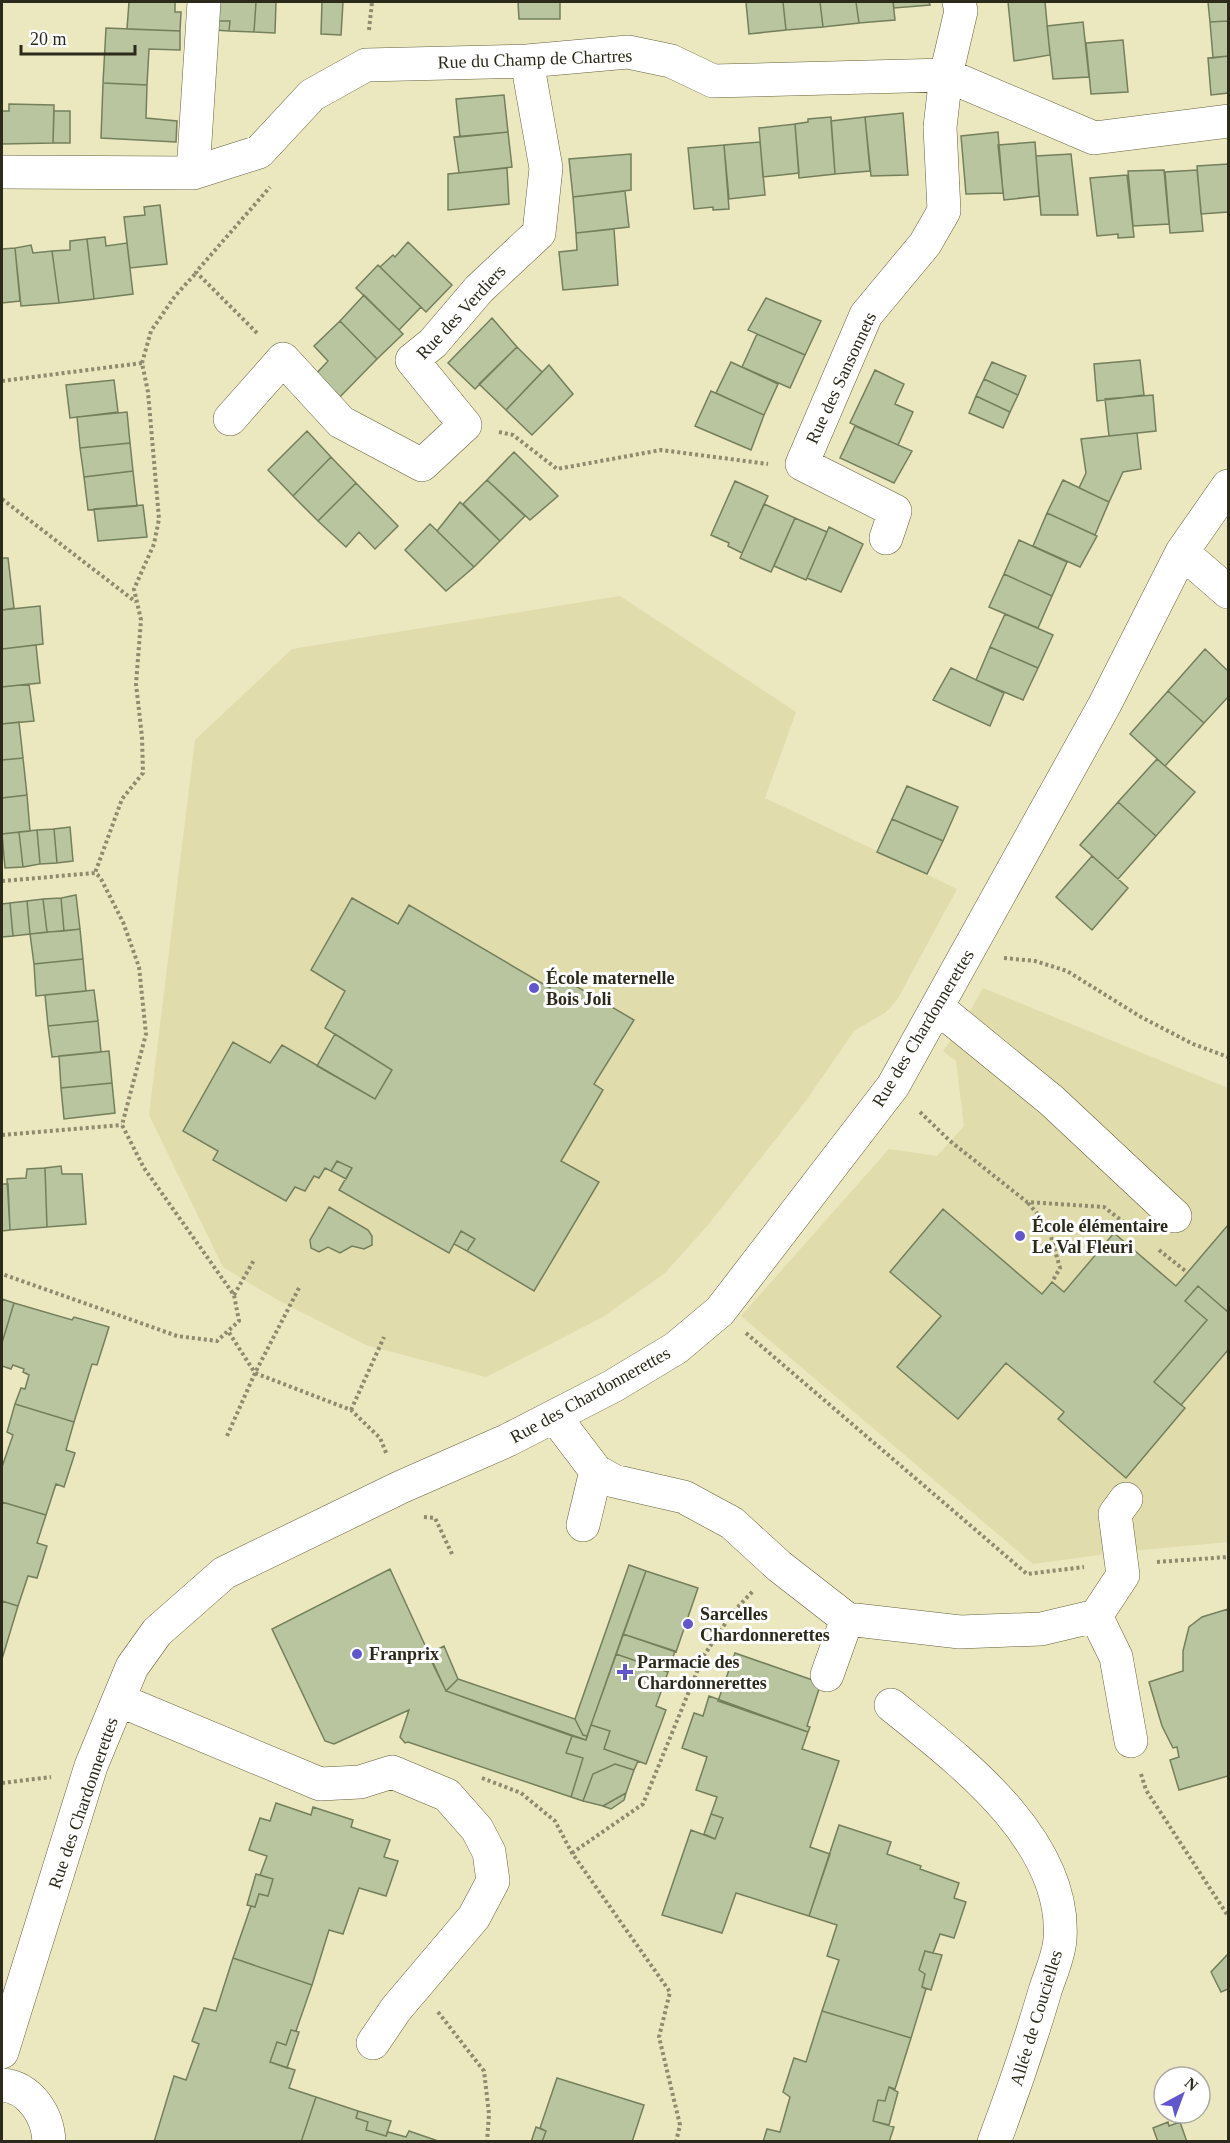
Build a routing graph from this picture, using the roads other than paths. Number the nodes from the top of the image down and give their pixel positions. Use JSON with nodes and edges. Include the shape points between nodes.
{"nodes":[{"id":1,"x":204,"y":2,"type":"edge"},
{"id":2,"x":960,"y":2,"type":"edge"},
{"id":3,"x":527,"y":61,"type":"junction"},
{"id":4,"x":946,"y":75,"type":"junction"},
{"id":5,"x":1228,"y":121,"type":"edge"},
{"id":6,"x":2,"y":172,"type":"edge"},
{"id":7,"x":193,"y":173,"type":"junction"},
{"id":8,"x":230,"y":419,"type":"dead end"},
{"id":9,"x":1228,"y":486,"type":"edge"},
{"id":10,"x":886,"y":538,"type":"dead end"},
{"id":11,"x":1182,"y":552,"type":"junction"},
{"id":12,"x":1228,"y":592,"type":"edge"},
{"id":13,"x":937,"y":1007,"type":"junction"},
{"id":14,"x":1175,"y":1216,"type":"dead end"},
{"id":15,"x":555,"y":1417,"type":"junction"},
{"id":16,"x":596,"y":1470,"type":"junction"},
{"id":17,"x":1126,"y":1499,"type":"dead end"},
{"id":18,"x":583,"y":1524,"type":"dead end"},
{"id":19,"x":1096,"y":1616,"type":"junction"},
{"id":20,"x":847,"y":1619,"type":"junction"},
{"id":21,"x":827,"y":1675,"type":"dead end"},
{"id":22,"x":118,"y":1700,"type":"junction"},
{"id":23,"x":891,"y":1705,"type":"dead end"},
{"id":24,"x":1131,"y":1742,"type":"road end"},
{"id":25,"x":373,"y":2043,"type":"dead end"},
{"id":26,"x":2,"y":2052,"type":"edge"},
{"id":27,"x":2,"y":2085,"type":"edge"},
{"id":28,"x":49,"y":2142,"type":"edge"},
{"id":29,"x":994,"y":2142,"type":"edge"}],
"edges":[{"from":1,"to":7,"type":"street"},
{"from":2,"to":4,"type":"street","name":"Rue des Sansonnets"},
{"from":3,"to":4,"type":"street","name":"Rue du Champ de Chartres","via":[[628,52],[671,61],[713,81]]},
{"from":3,"to":7,"type":"street","name":"Rue du Champ de Chartres","via":[[366,65],[312,95],[259,152]]},
{"from":3,"to":8,"type":"street","name":"Rue des Verdiers","via":[[546,168],[539,233],[412,360],[465,426],[422,465],[341,422],[283,359]]},
{"from":4,"to":5,"type":"street","name":"Rue du Champ de Chartres","via":[[1094,138]]},
{"from":4,"to":10,"type":"street","name":"Rue des Sansonnets","via":[[940,127],[944,211],[925,244],[866,315],[802,464],[895,511]]},
{"from":6,"to":7,"type":"street","name":"Rue du Champ de Chartres"},
{"from":9,"to":11,"type":"street","name":"Rue des Chardonnerettes"},
{"from":11,"to":12,"type":"street"},
{"from":11,"to":13,"type":"street","name":"Rue des Chardonnerettes","via":[[1105,704]]},
{"from":13,"to":14,"type":"street","via":[[1051,1100]]},
{"from":13,"to":15,"type":"street","name":"Rue des Chardonnerettes","via":[[893,1086],[720,1311],[676,1348]]},
{"from":15,"to":16,"type":"street"},
{"from":15,"to":22,"type":"street","name":"Rue des Chardonnerettes","via":[[224,1573],[157,1632],[132,1667]]},
{"from":16,"to":18,"type":"street"},
{"from":16,"to":20,"type":"street","via":[[614,1480],[684,1497],[732,1524]]},
{"from":17,"to":19,"type":"street","via":[[1115,1514],[1123,1575]]},
{"from":19,"to":20,"type":"street","via":[[1041,1629],[960,1632]]},
{"from":19,"to":24,"type":"street","via":[[1116,1657]]},
{"from":20,"to":21,"type":"street"},
{"from":22,"to":25,"type":"street","via":[[320,1784],[360,1782],[392,1772],[447,1795],[477,1830],[489,1852],[493,1881],[474,1917],[396,2009]]},
{"from":22,"to":26,"type":"street","name":"Rue des Chardonnerettes","via":[[91,1766]]},
{"from":23,"to":29,"type":"street","name":"Allée de Coucielles","via":[[972,1770],[1035,1845],[1057,1898],[1060,1940],[1023,2063]]},
{"from":27,"to":28,"type":"street","via":[[24,2093],[37,2104],[46,2121]]}]}
